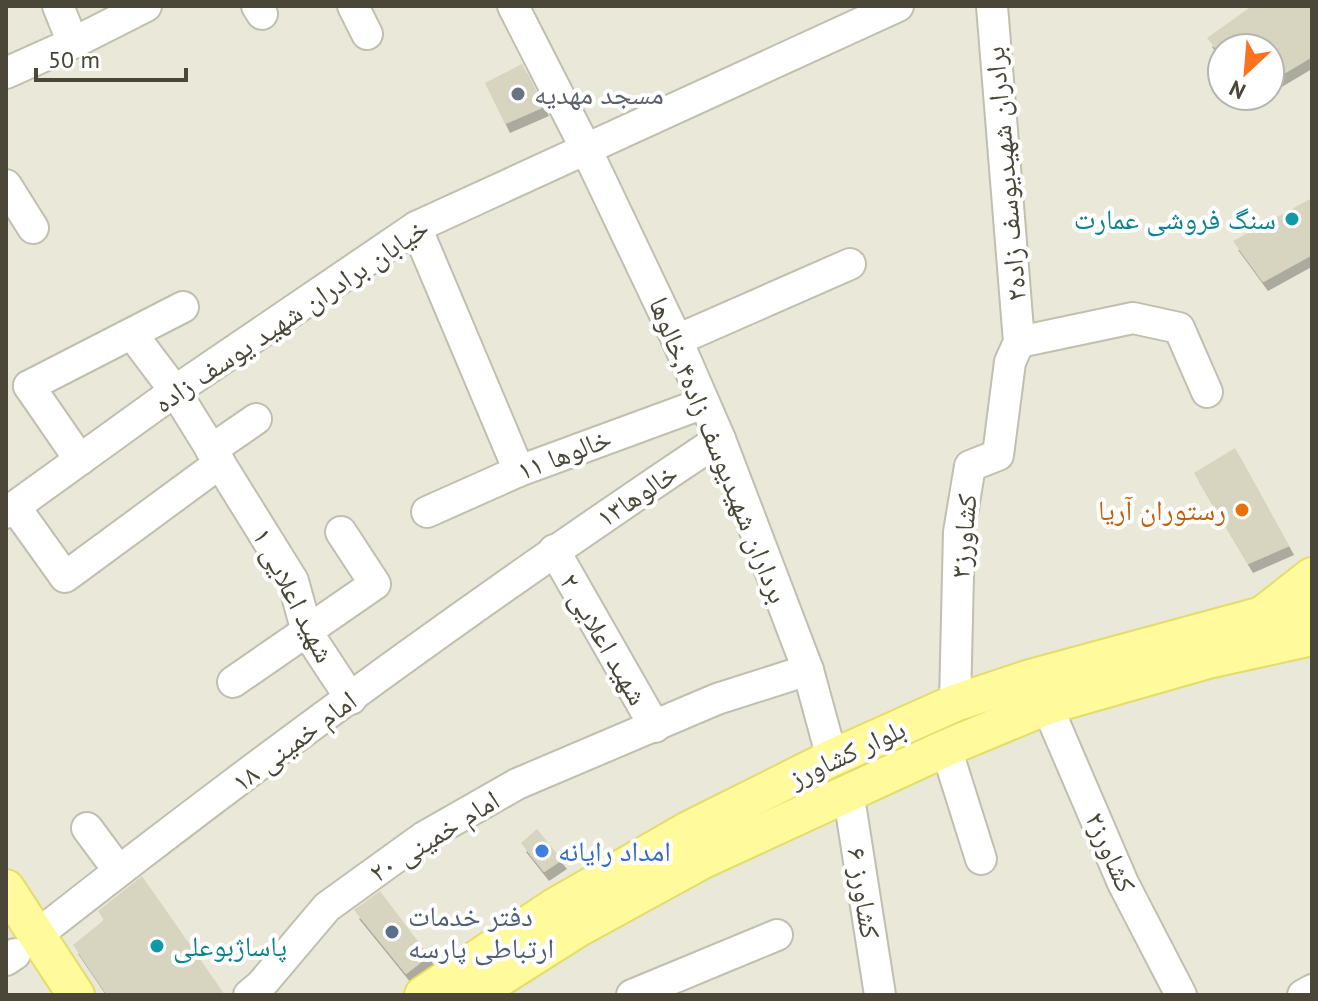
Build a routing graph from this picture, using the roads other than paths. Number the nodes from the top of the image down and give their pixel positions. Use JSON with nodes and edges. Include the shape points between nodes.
{"nodes":[{"id":1,"x":58,"y":6,"type":"edge"},
{"id":2,"x":146,"y":6,"type":"edge"},
{"id":3,"x":353,"y":6,"type":"edge"},
{"id":4,"x":513,"y":6,"type":"edge"},
{"id":5,"x":898,"y":6,"type":"edge"},
{"id":6,"x":992,"y":6,"type":"edge"},
{"id":7,"x":856,"y":14,"type":"edge"},
{"id":8,"x":367,"y":34,"type":"dead end"},
{"id":9,"x":73,"y":43,"type":"junction"},
{"id":10,"x":6,"y":73,"type":"edge"},
{"id":11,"x":587,"y":151,"type":"junction"},
{"id":12,"x":6,"y":185,"type":"edge"},
{"id":13,"x":416,"y":227,"type":"junction"},
{"id":14,"x":33,"y":228,"type":"dead end"},
{"id":15,"x":850,"y":264,"type":"dead end"},
{"id":16,"x":183,"y":307,"type":"dead end"},
{"id":17,"x":132,"y":334,"type":"junction"},
{"id":18,"x":677,"y":340,"type":"junction"},
{"id":19,"x":1019,"y":342,"type":"junction"},
{"id":20,"x":17,"y":384,"type":"edge"},
{"id":21,"x":175,"y":391,"type":"junction"},
{"id":22,"x":1207,"y":392,"type":"dead end"},
{"id":23,"x":704,"y":403,"type":"junction"},
{"id":24,"x":256,"y":419,"type":"dead end"},
{"id":25,"x":720,"y":439,"type":"junction"},
{"id":26,"x":215,"y":456,"type":"junction"},
{"id":27,"x":80,"y":460,"type":"junction"},
{"id":28,"x":519,"y":471,"type":"junction"},
{"id":29,"x":10,"y":510,"type":"edge"},
{"id":30,"x":427,"y":512,"type":"dead end"},
{"id":31,"x":341,"y":532,"type":"dead end"},
{"id":32,"x":554,"y":550,"type":"junction"},
{"id":33,"x":1312,"y":576,"type":"edge"},
{"id":34,"x":1295,"y":628,"type":"edge"},
{"id":35,"x":307,"y":632,"type":"junction"},
{"id":36,"x":808,"y":670,"type":"junction"},
{"id":37,"x":233,"y":682,"type":"dead end"},
{"id":38,"x":351,"y":699,"type":"junction"},
{"id":39,"x":955,"y":703,"type":"junction"},
{"id":40,"x":1047,"y":706,"type":"junction"},
{"id":41,"x":655,"y":727,"type":"junction"},
{"id":42,"x":946,"y":748,"type":"junction"},
{"id":43,"x":832,"y":758,"type":"junction"},
{"id":44,"x":848,"y":791,"type":"junction"},
{"id":45,"x":87,"y":828,"type":"dead end"},
{"id":46,"x":981,"y":859,"type":"dead end"},
{"id":47,"x":119,"y":871,"type":"junction"},
{"id":48,"x":6,"y":888,"type":"edge"},
{"id":49,"x":777,"y":935,"type":"dead end"},
{"id":50,"x":19,"y":950,"type":"edge"},
{"id":51,"x":679,"y":985,"type":"edge"},
{"id":52,"x":490,"y":990,"type":"edge"},
{"id":53,"x":1312,"y":990,"type":"edge"},
{"id":54,"x":76,"y":995,"type":"edge"},
{"id":55,"x":249,"y":995,"type":"edge"},
{"id":56,"x":423,"y":995,"type":"edge"},
{"id":57,"x":632,"y":995,"type":"edge"},
{"id":58,"x":880,"y":995,"type":"edge"},
{"id":59,"x":1181,"y":995,"type":"edge"},
{"id":60,"x":1303,"y":995,"type":"edge"}],
"edges":[{"from":1,"to":9,"type":"street"},
{"from":2,"to":9,"type":"street"},
{"from":3,"to":8,"type":"street"},
{"from":4,"to":11,"type":"street","name":"برداران شهیدیوسف زاده۴,خالوها"},
{"from":5,"to":7,"type":"street","name":"خیابان برادران شهید یوسف زاده"},
{"from":6,"to":19,"type":"street","name":"برادران شهیدیوسف زاده۲"},
{"from":7,"to":11,"type":"street","name":"خیابان برادران شهید یوسف زاده"},
{"from":9,"to":10,"type":"street"},
{"from":11,"to":13,"type":"street","name":"خیابان برادران شهید یوسف زاده"},
{"from":11,"to":18,"type":"street","name":"برداران شهیدیوسف زاده۴,خالوها"},
{"from":12,"to":14,"type":"street"},
{"from":13,"to":21,"type":"street","name":"خیابان برادران شهید یوسف زاده"},
{"from":13,"to":28,"type":"street"},
{"from":15,"to":18,"type":"street"},
{"from":16,"to":17,"type":"street"},
{"from":17,"to":20,"type":"street"},
{"from":17,"to":21,"type":"street","name":"شهید اعلایی ۱"},
{"from":18,"to":23,"type":"street","name":"برداران شهیدیوسف زاده۴,خالوها"},
{"from":19,"to":22,"type":"street","via":[[1133,318],[1179,328]]},
{"from":19,"to":39,"type":"street","name":"کشاورز۳","via":[[1010,362],[1008,462],[970,466],[959,532]]},
{"from":20,"to":27,"type":"street"},
{"from":21,"to":26,"type":"street","name":"شهید اعلایی ۱"},
{"from":21,"to":27,"type":"street","name":"خیابان برادران شهید یوسف زاده"},
{"from":23,"to":25,"type":"street","name":"برداران شهیدیوسف زاده۴,خالوها"},
{"from":23,"to":28,"type":"street","name":"خالوها ۱۱"},
{"from":24,"to":26,"type":"street"},
{"from":25,"to":32,"type":"street","name":"خالوها۱۳"},
{"from":25,"to":36,"type":"street","name":"برداران شهیدیوسف زاده۴,خالوها"},
{"from":26,"to":29,"type":"street","via":[[65,577]]},
{"from":26,"to":35,"type":"street","name":"شهید اعلایی ۱","via":[[293,581]]},
{"from":27,"to":29,"type":"street","name":"خیابان برادران شهید یوسف زاده"},
{"from":28,"to":30,"type":"street","name":"خالوها ۱۱"},
{"from":31,"to":35,"type":"street","via":[[375,584]]},
{"from":32,"to":38,"type":"street","name":"امام خمینی ۱۸"},
{"from":32,"to":41,"type":"street","name":"شهید اعلایی ۲"},
{"from":33,"to":34,"type":"main road"},
{"from":34,"to":39,"type":"main road","name":"بلوار کشاورز","via":[[1030,678]]},
{"from":34,"to":40,"type":"main road","name":"بلوار کشاورز","via":[[1208,660]]},
{"from":35,"to":37,"type":"street"},
{"from":35,"to":38,"type":"street","name":"شهید اعلایی ۱"},
{"from":36,"to":41,"type":"street","name":"امام خمینی ۲۰","via":[[717,699]]},
{"from":36,"to":43,"type":"street","name":"برداران شهیدیوسف زاده۴,خالوها"},
{"from":38,"to":47,"type":"street","name":"امام خمینی ۱۸"},
{"from":39,"to":43,"type":"main road","name":"بلوار کشاورز"},
{"from":40,"to":42,"type":"main road","name":"بلوار کشاورز"},
{"from":40,"to":59,"type":"street","name":"کشاورز۲","via":[[1123,883]]},
{"from":41,"to":55,"type":"street","name":"امام خمینی ۲۰","via":[[517,784],[424,837],[327,907]]},
{"from":42,"to":44,"type":"main road","name":"بلوار کشاورز"},
{"from":42,"to":46,"type":"street"},
{"from":43,"to":56,"type":"main road","name":"بلوار کشاورز","via":[[688,830],[554,907]]},
{"from":44,"to":52,"type":"main road","name":"بلوار کشاورز","via":[[703,860],[577,929]]},
{"from":44,"to":58,"type":"street","name":"کشاورز ۶"},
{"from":45,"to":47,"type":"street"},
{"from":47,"to":50,"type":"street","name":"امام خمینی ۱۸"},
{"from":48,"to":50,"type":"main road"},
{"from":49,"to":51,"type":"street"},
{"from":50,"to":54,"type":"main road"},
{"from":51,"to":57,"type":"street"},
{"from":53,"to":60,"type":"street"}]}
